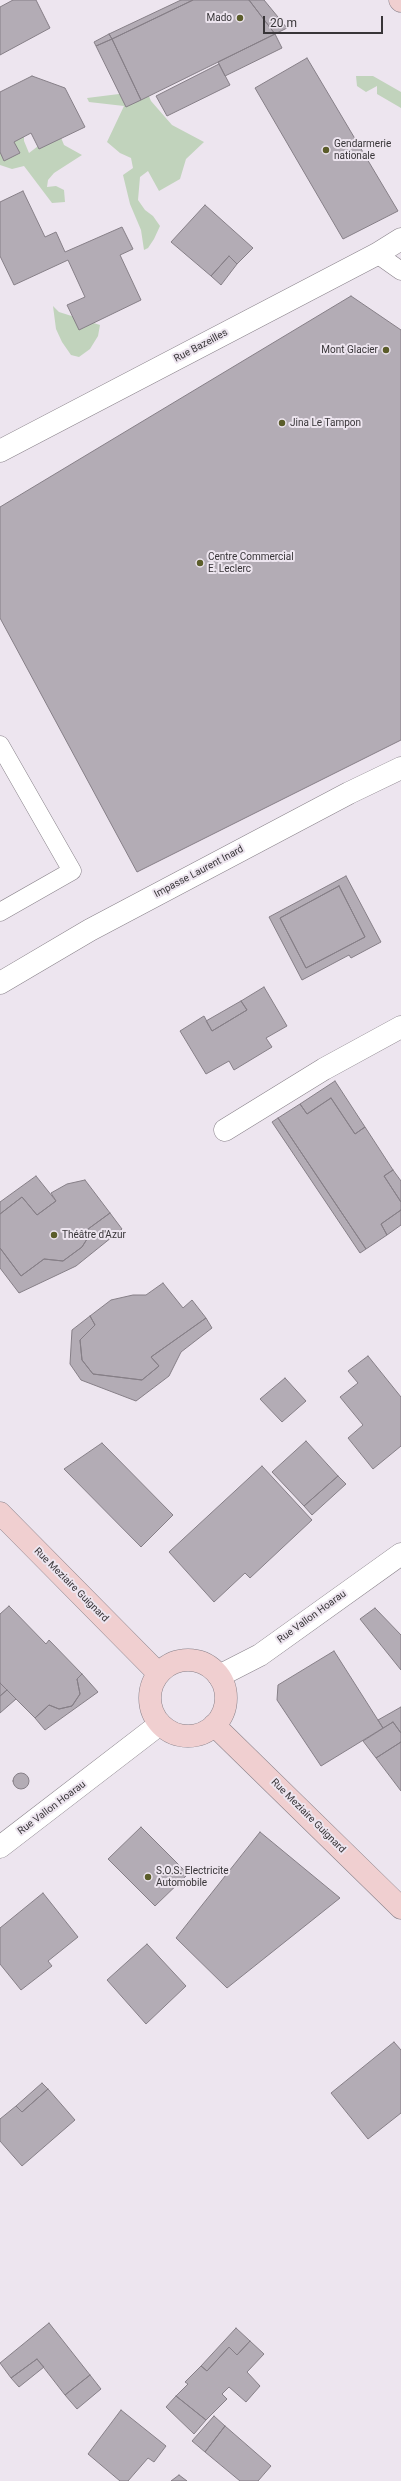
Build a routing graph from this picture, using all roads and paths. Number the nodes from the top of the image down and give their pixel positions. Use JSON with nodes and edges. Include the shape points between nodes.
{"nodes":[{"id":1,"x":401,"y":239,"type":"edge"},
{"id":2,"x":377,"y":254,"type":"junction"},
{"id":3,"x":401,"y":271,"type":"edge"},
{"id":4,"x":0,"y":451,"type":"edge"},
{"id":5,"x":0,"y":745,"type":"edge"},
{"id":6,"x":401,"y":768,"type":"edge"},
{"id":7,"x":0,"y":912,"type":"edge"},
{"id":8,"x":0,"y":983,"type":"edge"},
{"id":9,"x":401,"y":1027,"type":"edge"},
{"id":10,"x":225,"y":1130,"type":"dead end"},
{"id":11,"x":0,"y":1513,"type":"edge"},
{"id":12,"x":401,"y":1554,"type":"edge"},
{"id":13,"x":158,"y":1673,"type":"junction"},
{"id":14,"x":219,"y":1676,"type":"junction"},
{"id":15,"x":160,"y":1724,"type":"junction"},
{"id":16,"x":214,"y":1725,"type":"junction"},
{"id":17,"x":0,"y":1846,"type":"edge"},
{"id":18,"x":401,"y":1908,"type":"edge"}],
"edges":[{"from":1,"to":2,"type":"street","name":"Rue Bazeilles"},
{"from":2,"to":3,"type":"lane"},
{"from":2,"to":4,"type":"street","name":"Rue Bazeilles"},
{"from":5,"to":7,"type":"lane","via":[[72,871]]},
{"from":6,"to":8,"type":"street","name":"Impasse Laurent Inard","via":[[104,923]]},
{"from":9,"to":10,"type":"street","via":[[324,1069]]},
{"from":11,"to":13,"type":"street","name":"Rue Meziaire Guignard"},
{"from":12,"to":14,"type":"street","name":"Rue Vallon Hoarau","via":[[260,1655]]},
{"from":13,"to":14,"type":"street","via":[[173,1662],[185,1659],[209,1665]]},
{"from":13,"to":15,"type":"street","via":[[150,1691],[150,1704],[154,1717]]},
{"from":14,"to":16,"type":"street","via":[[227,1696],[226,1708]]},
{"from":15,"to":16,"type":"street","via":[[174,1734],[187,1736],[201,1734]]},
{"from":15,"to":17,"type":"street","name":"Rue Vallon Hoarau"},
{"from":16,"to":18,"type":"street","name":"Rue Meziaire Guignard"}]}
